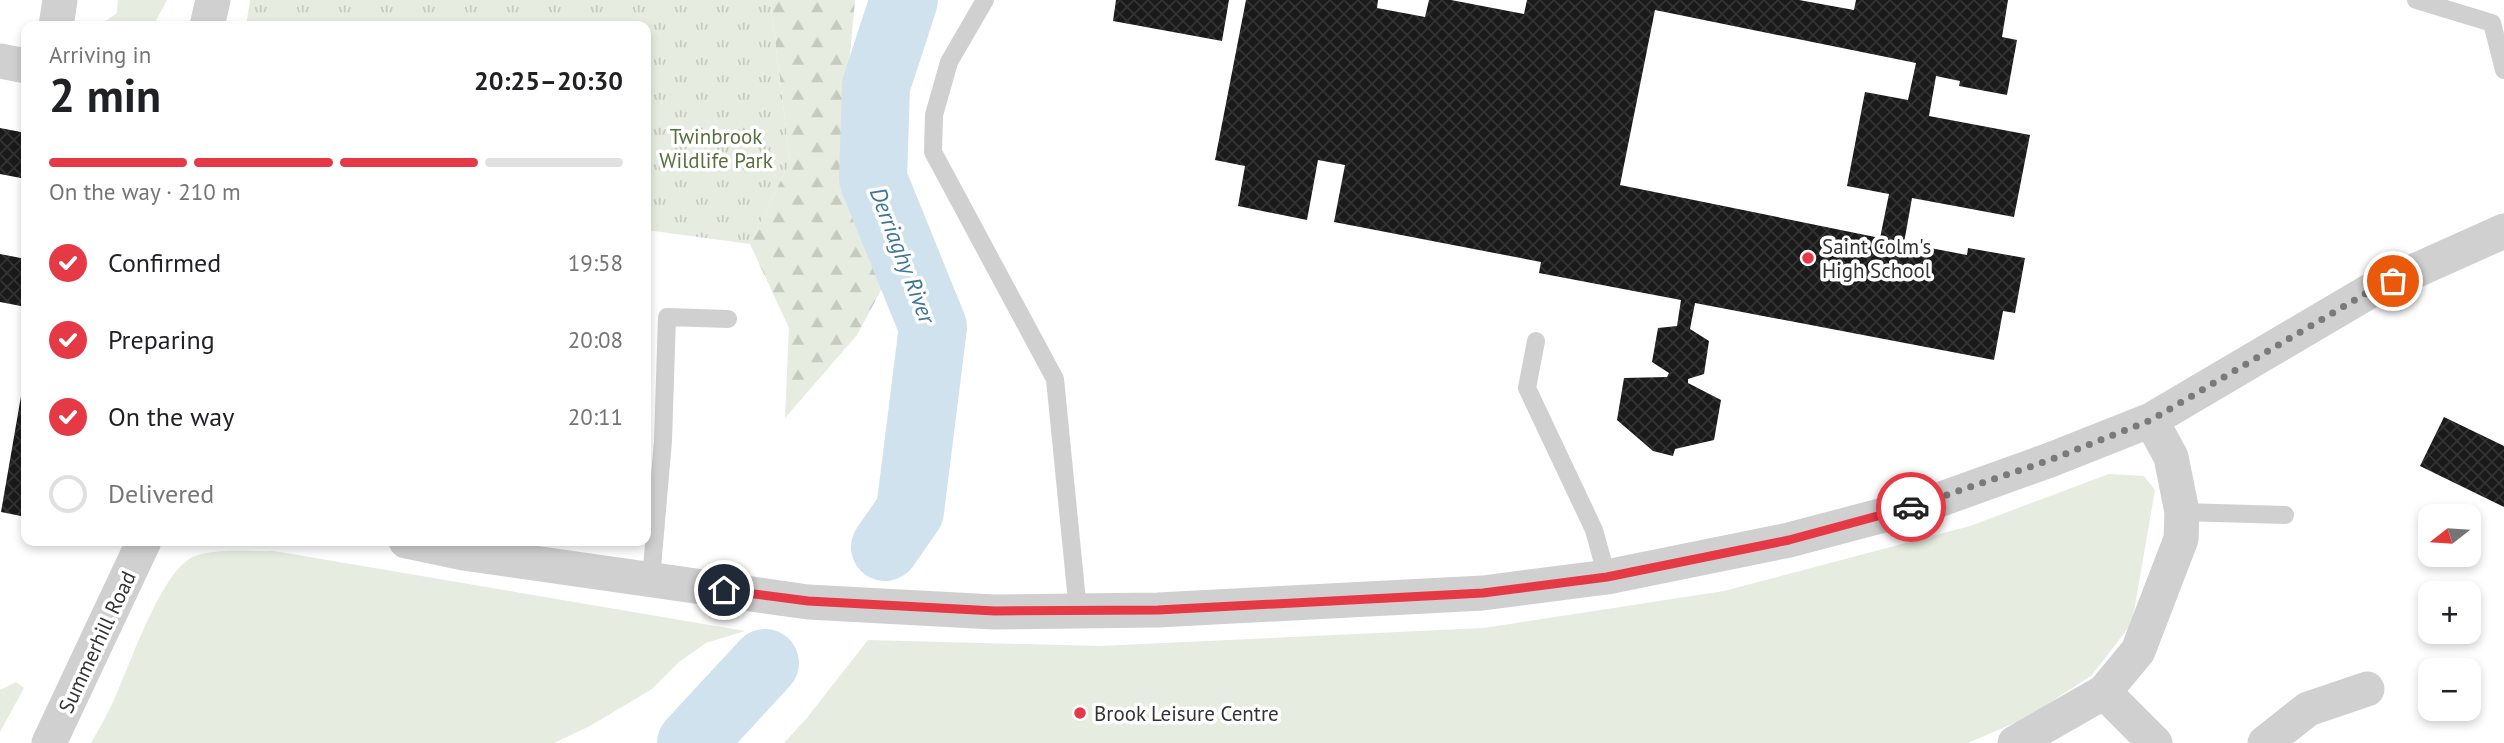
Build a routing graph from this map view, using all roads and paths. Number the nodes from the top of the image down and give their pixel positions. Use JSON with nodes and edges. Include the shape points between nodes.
{"nodes":[{"id":1,"x":60,"y":0,"type":"edge"},
{"id":2,"x":213,"y":0,"type":"edge"},
{"id":3,"x":985,"y":0,"type":"edge"},
{"id":4,"x":2416,"y":0,"type":"edge"},
{"id":5,"x":58,"y":21,"type":"edge"},
{"id":6,"x":208,"y":21,"type":"edge"},
{"id":7,"x":0,"y":61,"type":"edge"},
{"id":8,"x":21,"y":65,"type":"edge"},
{"id":9,"x":2504,"y":70,"type":"edge"},
{"id":10,"x":2504,"y":231,"type":"edge"},
{"id":11,"x":728,"y":319,"type":"dead end"},
{"id":12,"x":1536,"y":341,"type":"dead end"},
{"id":13,"x":2151,"y":420,"type":"junction"},
{"id":14,"x":2182,"y":512,"type":"junction"},
{"id":15,"x":2285,"y":515,"type":"dead end"},
{"id":16,"x":142,"y":546,"type":"edge"},
{"id":17,"x":430,"y":546,"type":"edge"},
{"id":18,"x":1607,"y":577,"type":"junction"},
{"id":19,"x":652,"y":579,"type":"junction"},
{"id":20,"x":1078,"y":611,"type":"junction"},
{"id":21,"x":2367,"y":689,"type":"dead end"},
{"id":22,"x":2104,"y":692,"type":"junction"},
{"id":23,"x":49,"y":743,"type":"edge"},
{"id":24,"x":2015,"y":743,"type":"edge"},
{"id":25,"x":2155,"y":743,"type":"edge"},
{"id":26,"x":2265,"y":743,"type":"edge"}],
"edges":[{"from":1,"to":5,"type":"street"},
{"from":2,"to":6,"type":"street"},
{"from":3,"to":20,"type":"lane","via":[[949,62],[934,115],[933,152],[1055,379]]},
{"from":4,"to":9,"type":"lane","via":[[2492,23]]},
{"from":7,"to":8,"type":"street"},
{"from":10,"to":13,"type":"street","via":[[2370,291]]},
{"from":11,"to":19,"type":"lane","via":[[667,317]]},
{"from":12,"to":18,"type":"lane","via":[[1527,388],[1594,530]]},
{"from":13,"to":14,"type":"street","via":[[2171,457]]},
{"from":13,"to":18,"type":"street","via":[[1933,502],[1789,540]]},
{"from":14,"to":15,"type":"lane"},
{"from":14,"to":22,"type":"street","via":[[2181,539],[2138,651]]},
{"from":16,"to":23,"type":"street","name":"Summerhill Road"},
{"from":17,"to":19,"type":"street"},
{"from":18,"to":20,"type":"street","via":[[1483,593]]},
{"from":19,"to":20,"type":"street","via":[[808,601]]},
{"from":21,"to":26,"type":"street","via":[[2308,709]]},
{"from":22,"to":24,"type":"street"},
{"from":22,"to":25,"type":"street"}]}
